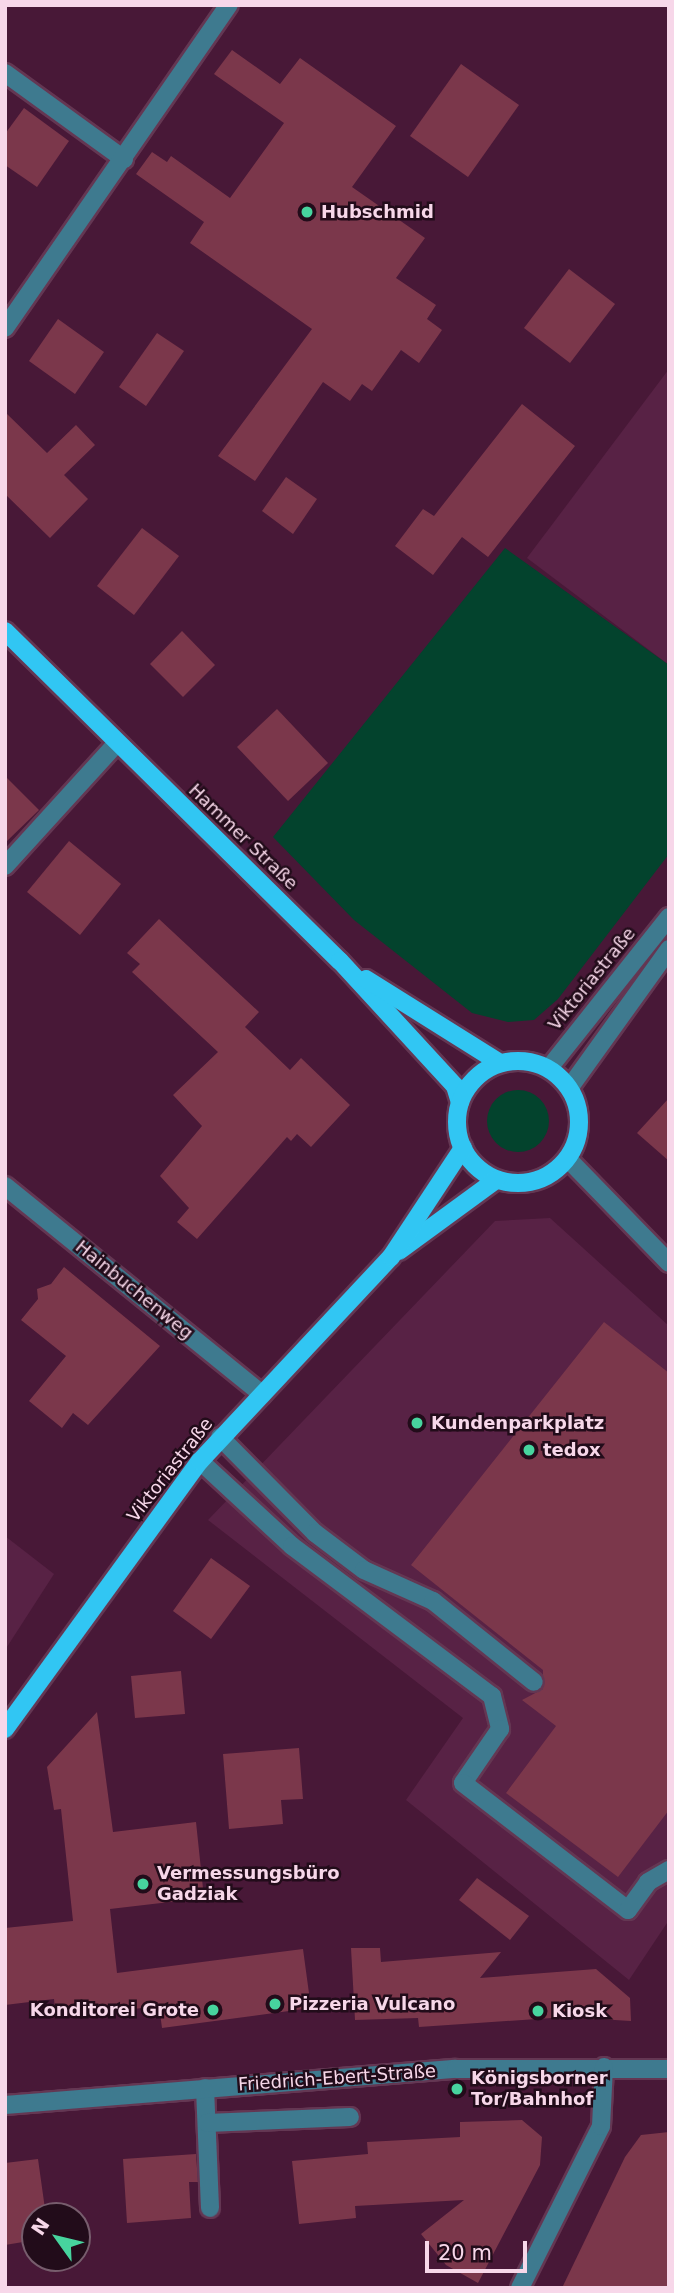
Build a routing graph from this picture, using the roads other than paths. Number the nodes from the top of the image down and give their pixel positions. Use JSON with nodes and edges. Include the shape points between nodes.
{"nodes":[{"id":1,"x":229,"y":5,"type":"edge"},
{"id":2,"x":5,"y":73,"type":"edge"},
{"id":3,"x":124,"y":159,"type":"junction"},
{"id":4,"x":5,"y":328,"type":"edge"},
{"id":5,"x":5,"y":631,"type":"edge"},
{"id":6,"x":117,"y":743,"type":"junction"},
{"id":7,"x":5,"y":866,"type":"edge"},
{"id":8,"x":669,"y":917,"type":"edge"},
{"id":9,"x":669,"y":949,"type":"edge"},
{"id":10,"x":340,"y":961,"type":"junction"},
{"id":11,"x":500,"y":1063,"type":"junction"},
{"id":12,"x":549,"y":1068,"type":"junction"},
{"id":13,"x":569,"y":1087,"type":"junction"},
{"id":14,"x":460,"y":1102,"type":"junction"},
{"id":15,"x":463,"y":1148,"type":"junction"},
{"id":16,"x":568,"y":1158,"type":"junction"},
{"id":17,"x":496,"y":1180,"type":"junction"},
{"id":18,"x":5,"y":1186,"type":"edge"},
{"id":19,"x":391,"y":1257,"type":"junction"},
{"id":20,"x":669,"y":1263,"type":"edge"},
{"id":21,"x":262,"y":1394,"type":"junction"},
{"id":22,"x":220,"y":1437,"type":"junction"},
{"id":23,"x":200,"y":1461,"type":"junction"},
{"id":24,"x":534,"y":1682,"type":"dead end"},
{"id":25,"x":5,"y":1729,"type":"edge"},
{"id":26,"x":669,"y":1870,"type":"edge"},
{"id":27,"x":604,"y":2067,"type":"junction"},
{"id":28,"x":669,"y":2069,"type":"edge"},
{"id":29,"x":205,"y":2088,"type":"junction"},
{"id":30,"x":5,"y":2105,"type":"edge"},
{"id":31,"x":350,"y":2117,"type":"dead end"},
{"id":32,"x":206,"y":2123,"type":"junction"},
{"id":33,"x":210,"y":2208,"type":"dead end"},
{"id":34,"x":520,"y":2288,"type":"edge"}],
"edges":[{"from":1,"to":3,"type":"street"},
{"from":2,"to":3,"type":"street"},
{"from":3,"to":4,"type":"street"},
{"from":5,"to":6,"type":"main road","name":"Hammer Straße"},
{"from":6,"to":7,"type":"street"},
{"from":6,"to":10,"type":"main road","name":"Hammer Straße"},
{"from":8,"to":12,"type":"street","name":"Viktoriastraße"},
{"from":9,"to":13,"type":"street"},
{"from":10,"to":11,"type":"main road","name":"Hammer Straße"},
{"from":10,"to":14,"type":"main road","name":"Hammer Straße","via":[[455,1086]]},
{"from":11,"to":12,"type":"main road","via":[[530,1061]]},
{"from":11,"to":14,"type":"main road","via":[[474,1079]]},
{"from":12,"to":13,"type":"main road"},
{"from":13,"to":16,"type":"main road","via":[[580,1123]]},
{"from":14,"to":15,"type":"main road"},
{"from":15,"to":17,"type":"main road"},
{"from":15,"to":19,"type":"main road","name":"Viktoriastraße"},
{"from":16,"to":17,"type":"main road","via":[[535,1181]]},
{"from":16,"to":20,"type":"street"},
{"from":17,"to":19,"type":"main road","name":"Viktoriastraße"},
{"from":18,"to":21,"type":"street","name":"Hainbuchenweg"},
{"from":19,"to":21,"type":"main road","name":"Viktoriastraße"},
{"from":21,"to":22,"type":"main road","name":"Viktoriastraße"},
{"from":22,"to":23,"type":"main road","name":"Viktoriastraße"},
{"from":22,"to":24,"type":"street","via":[[315,1533],[364,1570],[433,1601]]},
{"from":23,"to":25,"type":"main road","name":"Viktoriastraße"},
{"from":23,"to":26,"type":"street","via":[[292,1546],[492,1696],[500,1729],[463,1783],[628,1910],[648,1882]]},
{"from":27,"to":28,"type":"street","name":"Friedrich-Ebert-Straße"},
{"from":27,"to":29,"type":"street","name":"Friedrich-Ebert-Straße","via":[[444,2070]]},
{"from":27,"to":34,"type":"street","via":[[601,2126]]},
{"from":29,"to":30,"type":"street","name":"Friedrich-Ebert-Straße"},
{"from":29,"to":32,"type":"street"},
{"from":31,"to":32,"type":"street"},
{"from":32,"to":33,"type":"street"}]}
